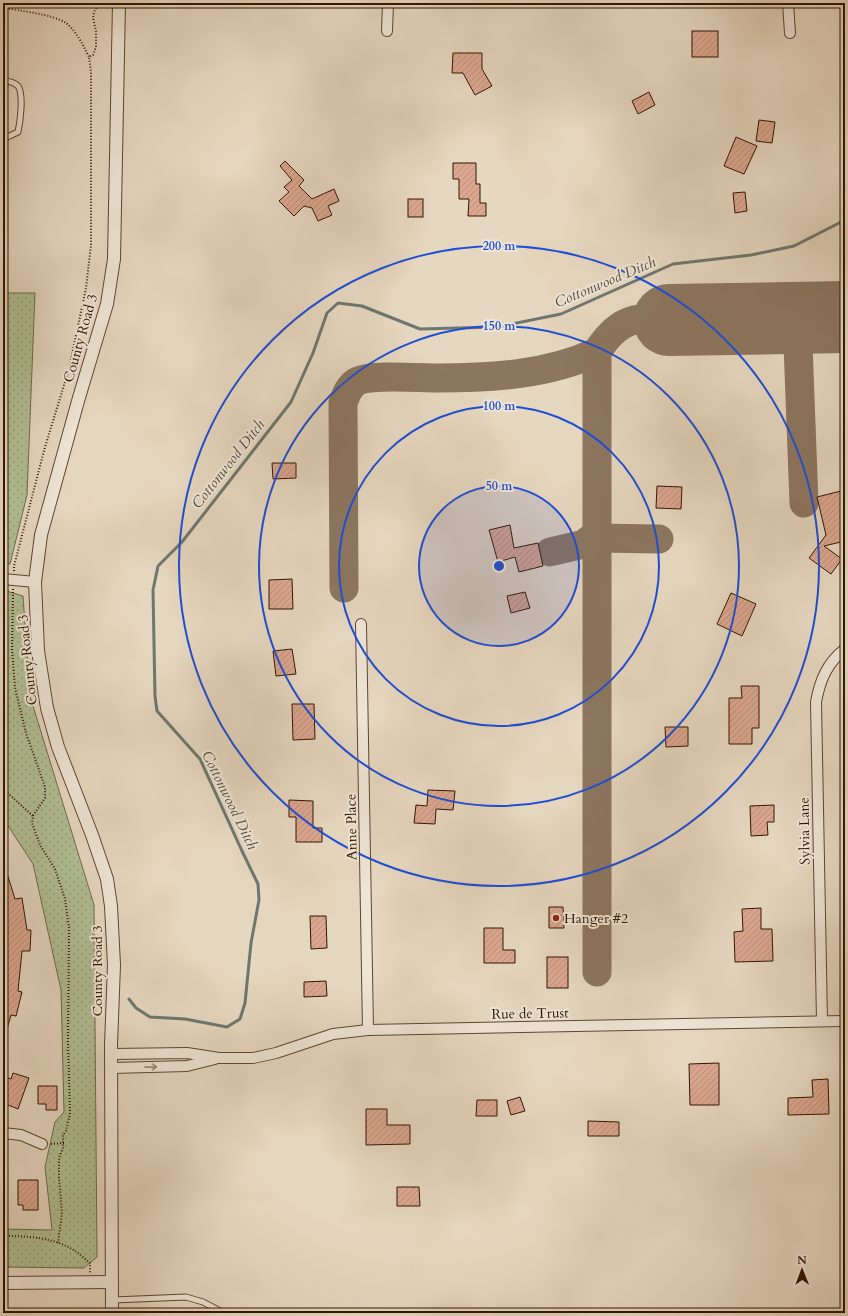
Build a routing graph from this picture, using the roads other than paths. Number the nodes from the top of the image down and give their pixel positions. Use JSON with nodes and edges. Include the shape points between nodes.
{"nodes":[{"id":1,"x":119,"y":3,"type":"edge"},
{"id":2,"x":388,"y":3,"type":"edge"},
{"id":3,"x":788,"y":3,"type":"edge"},
{"id":4,"x":388,"y":31,"type":"dead end"},
{"id":5,"x":790,"y":33,"type":"dead end"},
{"id":6,"x":3,"y":81,"type":"edge"},
{"id":7,"x":3,"y":139,"type":"edge"},
{"id":8,"x":3,"y":579,"type":"edge"},
{"id":9,"x":35,"y":582,"type":"junction"},
{"id":10,"x":361,"y":624,"type":"dead end"},
{"id":11,"x":845,"y":649,"type":"edge"},
{"id":12,"x":822,"y":1021,"type":"junction"},
{"id":13,"x":845,"y":1021,"type":"edge"},
{"id":14,"x":368,"y":1030,"type":"junction"},
{"id":15,"x":112,"y":1054,"type":"junction"},
{"id":16,"x":218,"y":1058,"type":"junction"},
{"id":17,"x":112,"y":1068,"type":"junction"},
{"id":18,"x":3,"y":1133,"type":"edge"},
{"id":19,"x":42,"y":1144,"type":"dead end"},
{"id":20,"x":3,"y":1282,"type":"edge"},
{"id":21,"x":112,"y":1282,"type":"junction"},
{"id":22,"x":112,"y":1300,"type":"junction"},
{"id":23,"x":112,"y":1313,"type":"edge"},
{"id":24,"x":224,"y":1313,"type":"edge"}],
"edges":[{"from":1,"to":9,"type":"street","name":"County Road 3","via":[[114,259],[107,304],[41,535]]},
{"from":2,"to":4,"type":"street"},
{"from":3,"to":5,"type":"street"},
{"from":6,"to":7,"type":"lane","via":[[14,83],[20,89],[22,116],[18,132]]},
{"from":8,"to":9,"type":"street"},
{"from":9,"to":15,"type":"street","name":"County Road 3","via":[[38,650],[47,708],[58,747],[107,879],[114,965]]},
{"from":10,"to":14,"type":"street","name":"Anne Place"},
{"from":11,"to":12,"type":"street","name":"Sylvia Lane","via":[[832,660],[825,671],[816,702]]},
{"from":12,"to":13,"type":"street","name":"Rue de Trust"},
{"from":12,"to":14,"type":"street","name":"Rue de Trust"},
{"from":14,"to":16,"type":"street","name":"Rue de Trust","via":[[333,1034],[253,1058]]},
{"from":15,"to":16,"type":"street","name":"Rue de Trust","via":[[187,1053]]},
{"from":15,"to":17,"type":"street","name":"County Road 3"},
{"from":17,"to":16,"type":"street","name":"Rue de Trust","one_way":true,"via":[[188,1066]]},
{"from":17,"to":21,"type":"street","name":"County Road 3"},
{"from":18,"to":19,"type":"street","via":[[21,1135]]},
{"from":20,"to":21,"type":"street"},
{"from":21,"to":22,"type":"street","name":"County Road 3"},
{"from":22,"to":23,"type":"street","name":"County Road 3"},
{"from":22,"to":24,"type":"lane","via":[[186,1297]]}]}
